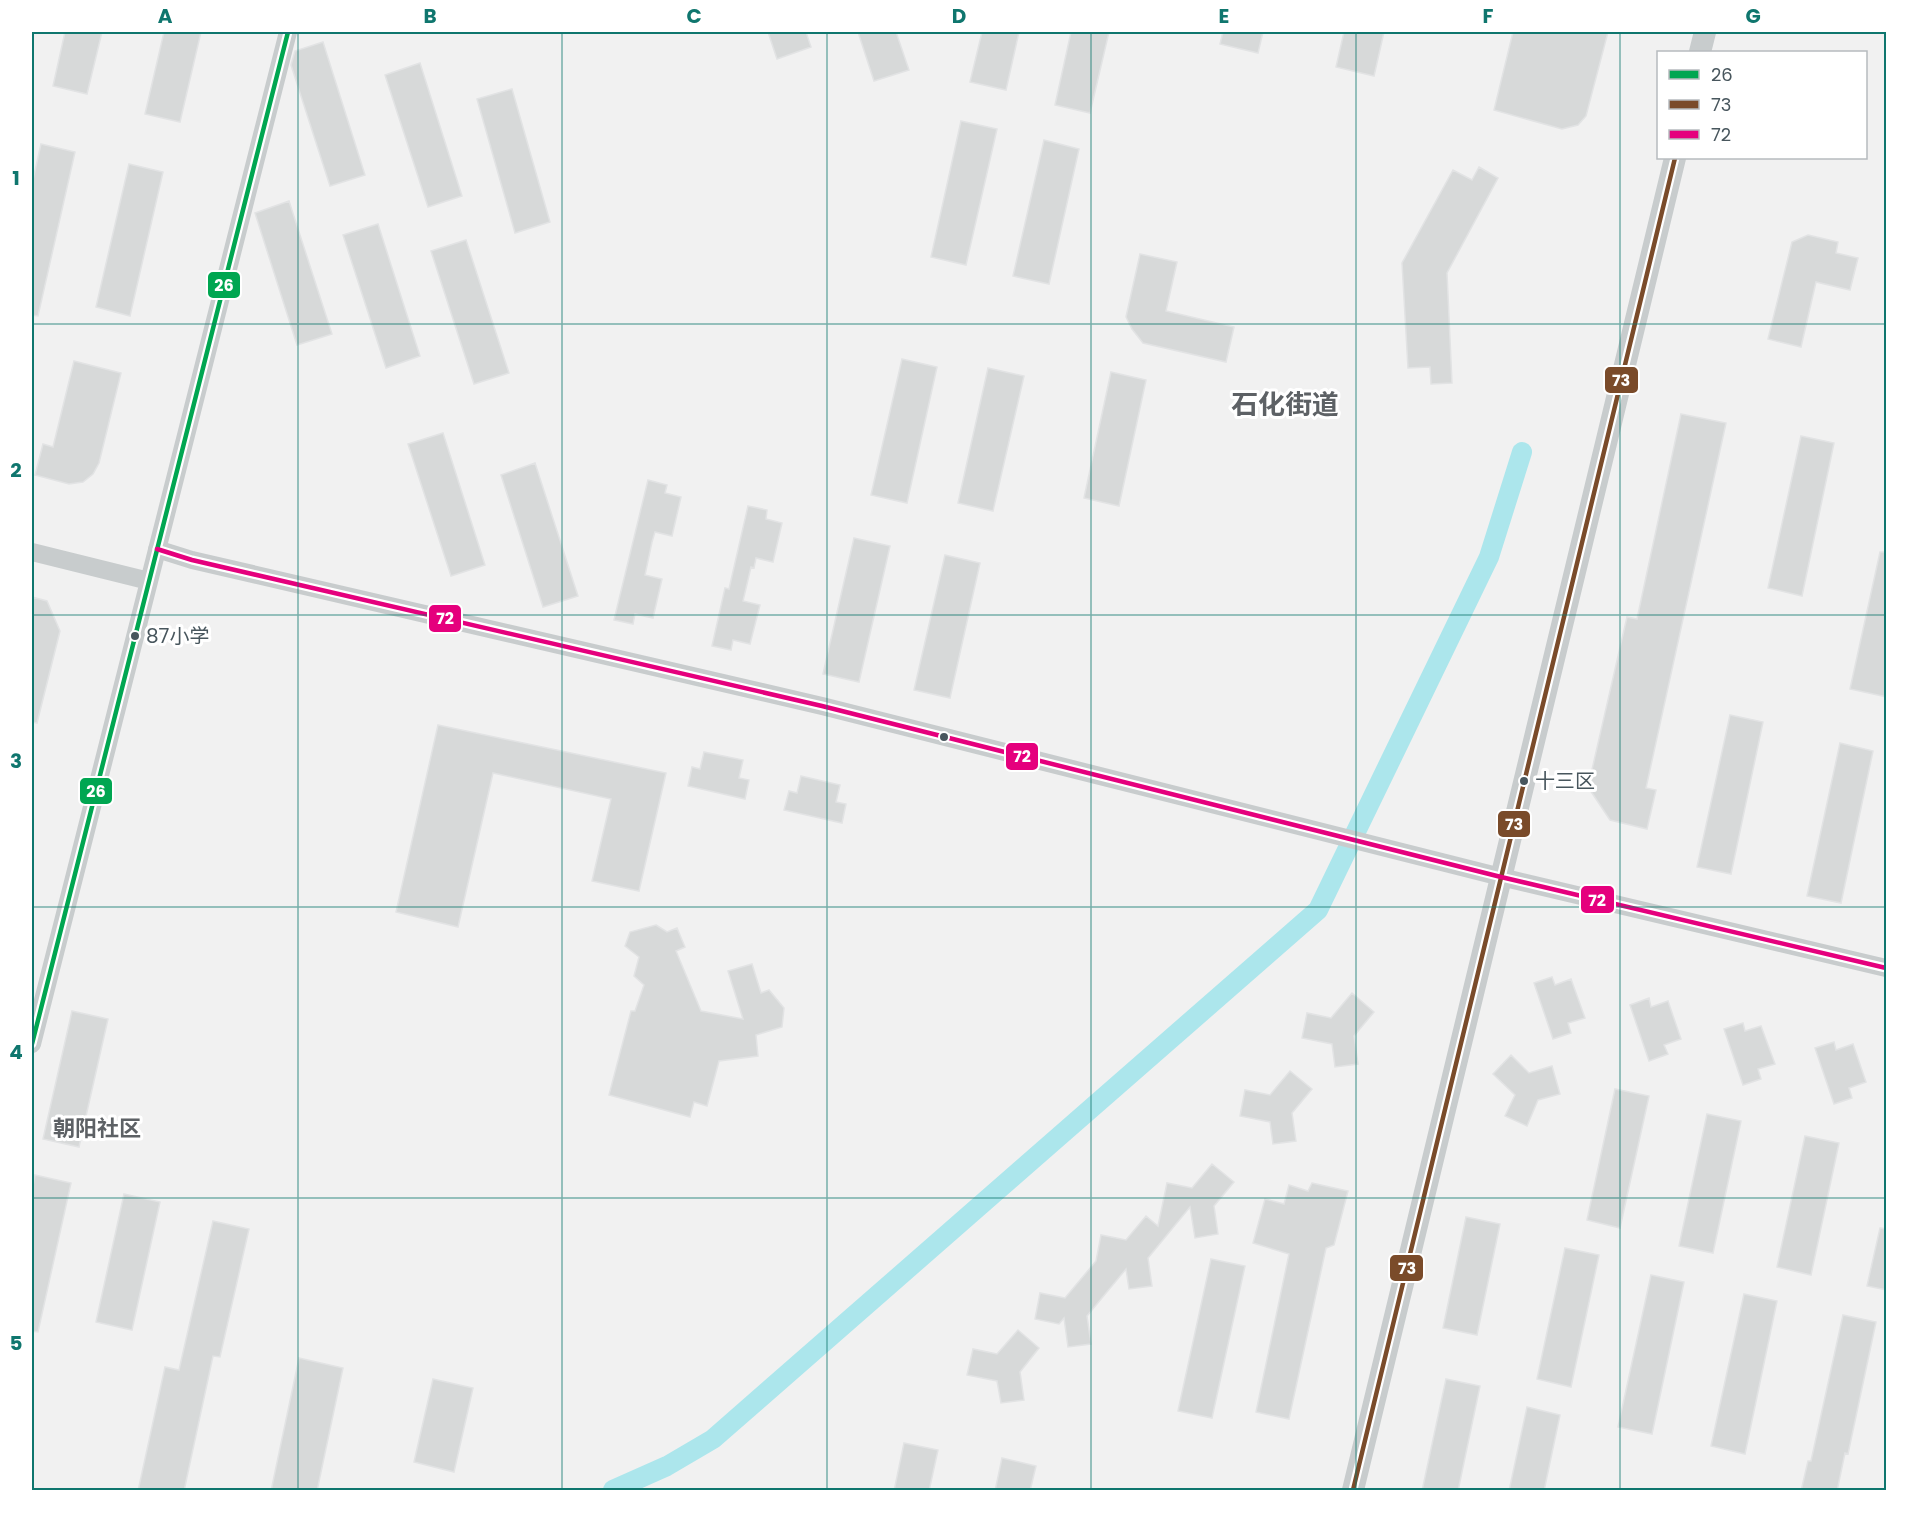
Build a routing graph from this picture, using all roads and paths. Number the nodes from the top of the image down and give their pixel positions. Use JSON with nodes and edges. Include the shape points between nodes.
{"nodes":[{"id":1,"x":288,"y":32,"type":"edge"},
{"id":2,"x":1706,"y":32,"type":"edge"},
{"id":3,"x":1700,"y":51,"type":"edge"},
{"id":4,"x":1675,"y":159,"type":"edge"},
{"id":5,"x":157,"y":549,"type":"junction"},
{"id":6,"x":32,"y":552,"type":"edge"},
{"id":7,"x":149,"y":581,"type":"junction"},
{"id":8,"x":1501,"y":877,"type":"junction"},
{"id":9,"x":1887,"y":968,"type":"edge"},
{"id":10,"x":32,"y":1044,"type":"edge"},
{"id":11,"x":1353,"y":1491,"type":"edge"}],
"edges":[{"from":1,"to":5,"type":"street"},
{"from":2,"to":3,"type":"street"},
{"from":4,"to":8,"type":"street"},
{"from":5,"to":7,"type":"street"},
{"from":5,"to":8,"type":"street","via":[[822,706]]},
{"from":6,"to":7,"type":"street"},
{"from":7,"to":10,"type":"street"},
{"from":8,"to":9,"type":"street"},
{"from":8,"to":11,"type":"street"}]}
